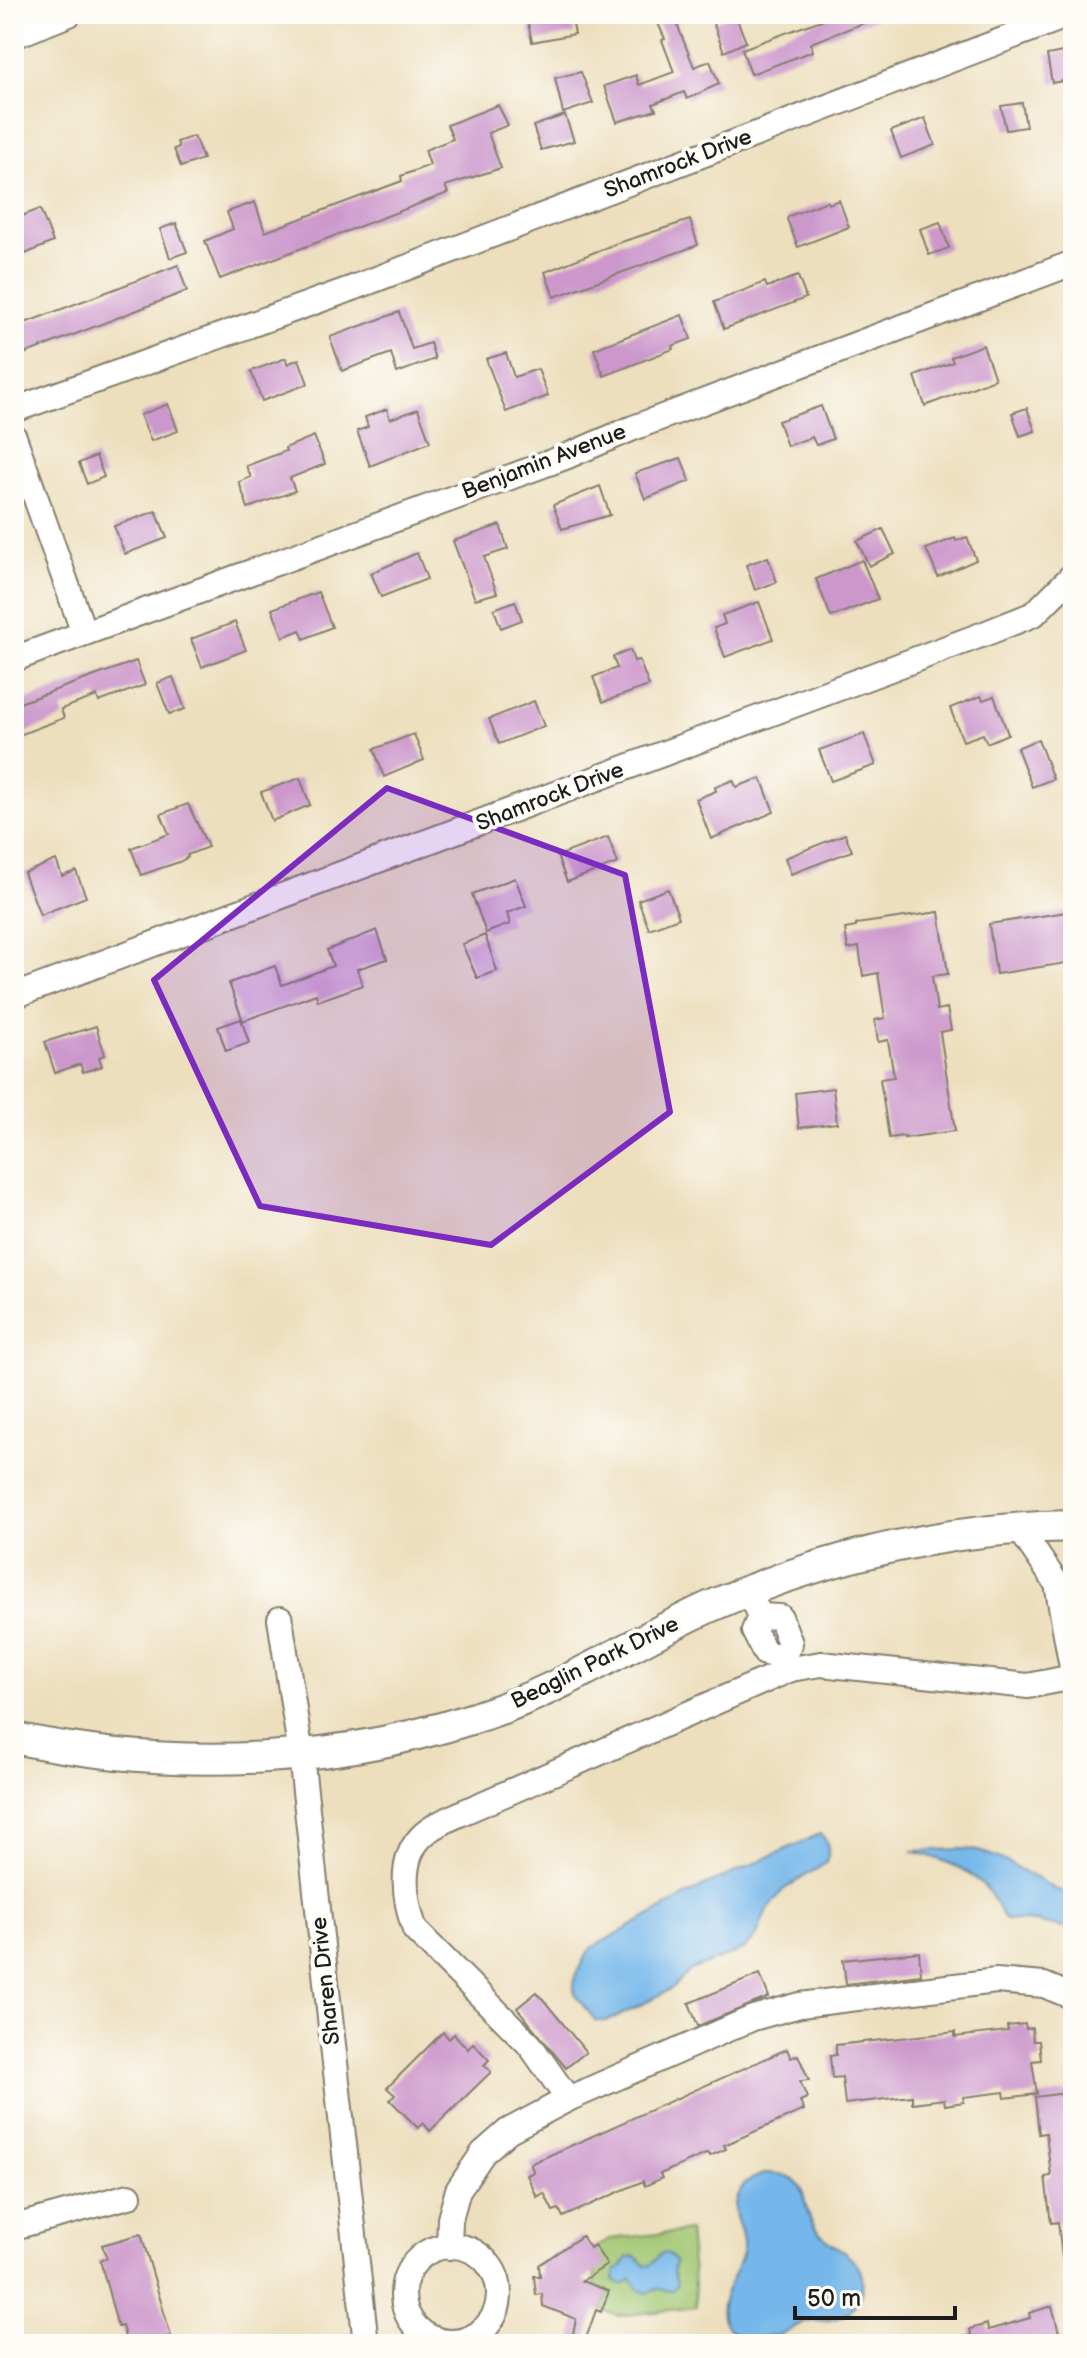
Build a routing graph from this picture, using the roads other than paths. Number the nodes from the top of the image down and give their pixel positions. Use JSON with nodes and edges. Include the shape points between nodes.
{"nodes":[{"id":1,"x":69,"y":14,"type":"edge"},
{"id":2,"x":1071,"y":14,"type":"edge"},
{"id":3,"x":14,"y":36,"type":"edge"},
{"id":4,"x":1073,"y":263,"type":"edge"},
{"id":5,"x":14,"y":410,"type":"edge"},
{"id":6,"x":14,"y":437,"type":"edge"},
{"id":7,"x":1073,"y":575,"type":"edge"},
{"id":8,"x":84,"y":633,"type":"junction"},
{"id":9,"x":14,"y":659,"type":"edge"},
{"id":10,"x":14,"y":996,"type":"edge"},
{"id":11,"x":1073,"y":1526,"type":"edge"},
{"id":12,"x":1019,"y":1528,"type":"junction"},
{"id":13,"x":754,"y":1604,"type":"junction"},
{"id":14,"x":280,"y":1619,"type":"dead end"},
{"id":15,"x":787,"y":1663,"type":"junction"},
{"id":16,"x":1073,"y":1675,"type":"edge"},
{"id":17,"x":14,"y":1738,"type":"edge"},
{"id":18,"x":301,"y":1755,"type":"junction"},
{"id":19,"x":1073,"y":1997,"type":"edge"},
{"id":20,"x":568,"y":2099,"type":"junction"},
{"id":21,"x":129,"y":2196,"type":"dead end"},
{"id":22,"x":14,"y":2227,"type":"edge"},
{"id":23,"x":449,"y":2247,"type":"junction"},
{"id":24,"x":403,"y":2301,"type":"junction"},
{"id":25,"x":362,"y":2307,"type":"junction"},
{"id":26,"x":458,"y":2343,"type":"edge"},
{"id":27,"x":366,"y":2344,"type":"edge"}],
"edges":[{"from":1,"to":3,"type":"street"},
{"from":2,"to":5,"type":"street","name":"Shamrock Drive","via":[[353,288]]},
{"from":4,"to":8,"type":"street","name":"Benjamin Avenue"},
{"from":6,"to":8,"type":"street"},
{"from":7,"to":10,"type":"street","name":"Shamrock Drive","via":[[1034,614],[989,632]]},
{"from":8,"to":9,"type":"street","name":"Benjamin Avenue"},
{"from":11,"to":12,"type":"main road","name":"Beaglin Park Drive"},
{"from":12,"to":13,"type":"main road","name":"Beaglin Park Drive","via":[[898,1544],[821,1565]]},
{"from":12,"to":16,"type":"street","via":[[1057,1584]]},
{"from":13,"to":15,"type":"street","via":[[754,1631],[765,1653]]},
{"from":13,"to":18,"type":"main road","name":"Beaglin Park Drive","via":[[678,1622],[570,1680],[502,1708],[399,1738]]},
{"from":14,"to":18,"type":"street","name":"Sharen Drive"},
{"from":15,"to":16,"type":"street","via":[[1028,1686]]},
{"from":15,"to":20,"type":"street","via":[[438,1824],[414,1846],[405,1885],[415,1930],[530,2045]]},
{"from":17,"to":18,"type":"main road","name":"Beaglin Park Drive","via":[[157,1759]]},
{"from":18,"to":25,"type":"street","name":"Sharen Drive"},
{"from":19,"to":20,"type":"street","via":[[1029,1982],[996,1981],[785,2007]]},
{"from":20,"to":23,"type":"street","via":[[508,2131],[473,2165],[452,2205]]},
{"from":21,"to":22,"type":"street"},
{"from":23,"to":24,"type":"street","via":[[418,2259],[403,2285]]},
{"from":23,"to":26,"type":"street","via":[[461,2247],[487,2263],[499,2292],[490,2323]]},
{"from":24,"to":25,"type":"street"},
{"from":24,"to":26,"type":"street","via":[[418,2330],[431,2339]]},
{"from":25,"to":27,"type":"street","name":"Sharen Drive"}]}
